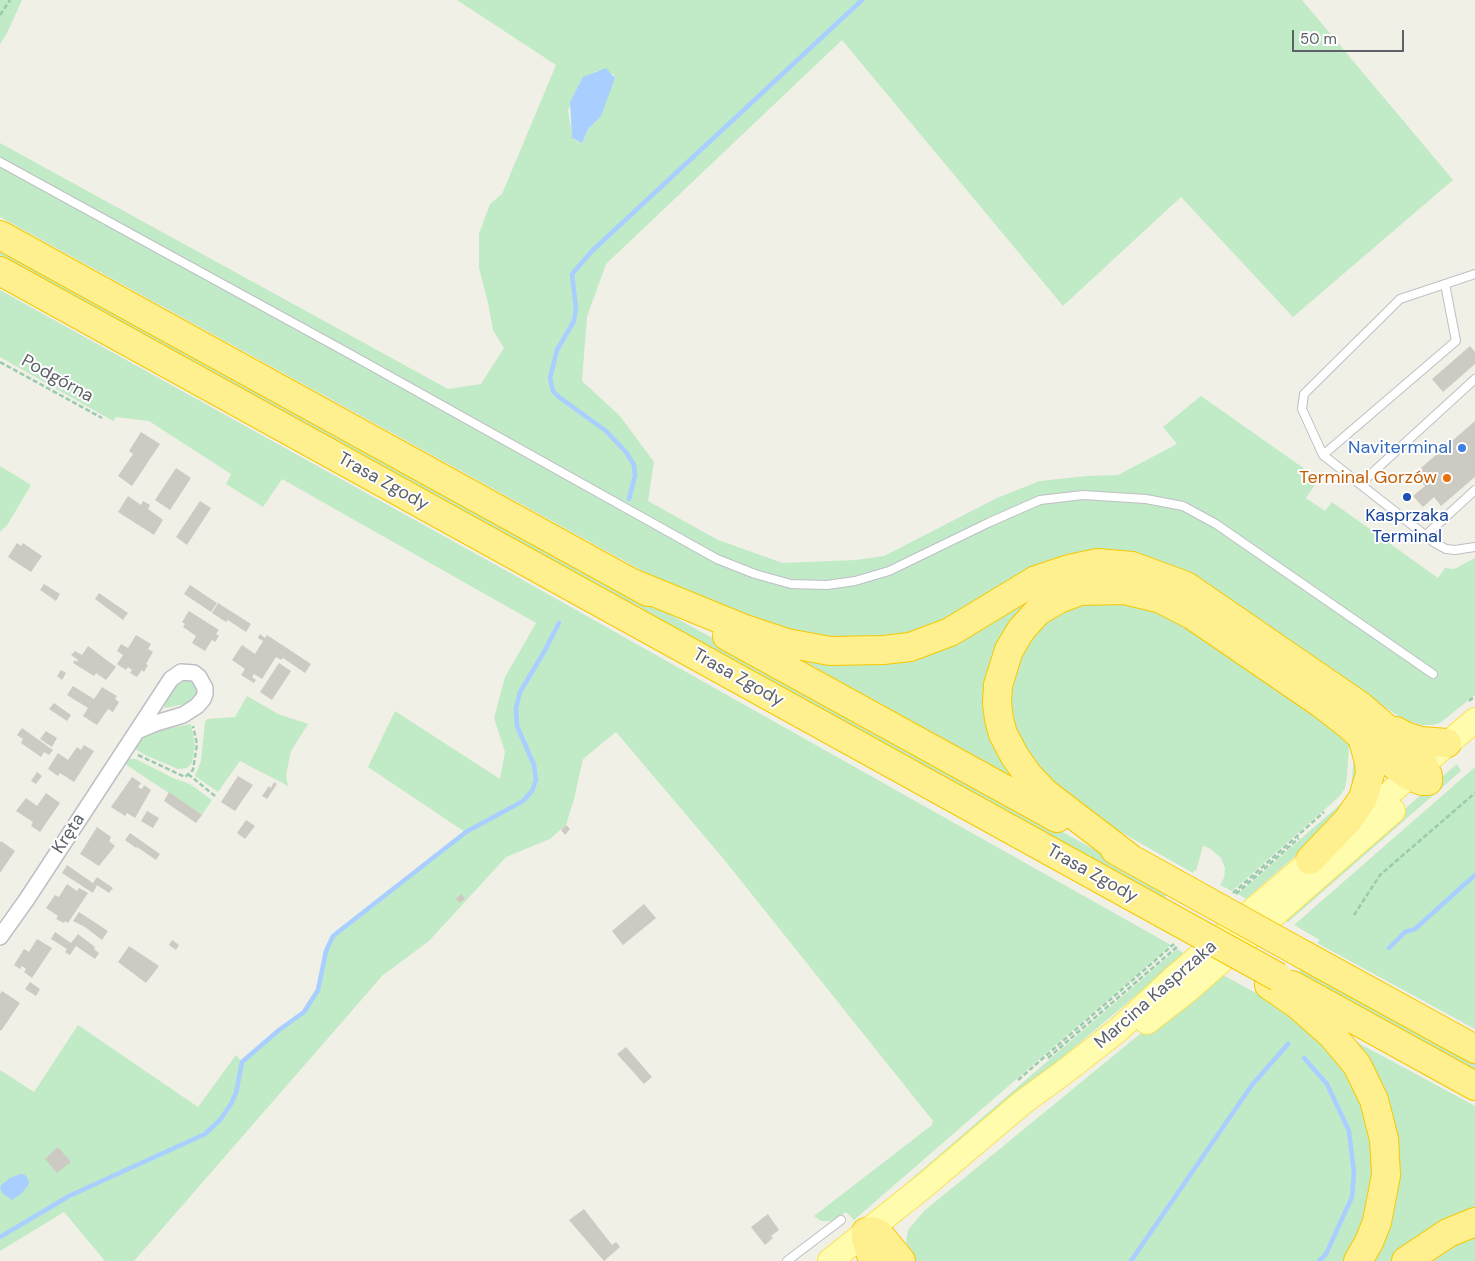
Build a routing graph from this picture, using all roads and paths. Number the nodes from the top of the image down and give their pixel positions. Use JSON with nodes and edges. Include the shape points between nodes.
{"nodes":[{"id":1,"x":10,"y":0,"type":"edge"},
{"id":2,"x":0,"y":15,"type":"edge"},
{"id":3,"x":0,"y":162,"type":"edge"},
{"id":4,"x":0,"y":235,"type":"edge"},
{"id":5,"x":0,"y":271,"type":"edge"},
{"id":6,"x":1475,"y":274,"type":"edge"},
{"id":7,"x":1445,"y":284,"type":"junction"},
{"id":8,"x":0,"y":362,"type":"edge"},
{"id":9,"x":1475,"y":379,"type":"edge"},
{"id":10,"x":102,"y":418,"type":"dead end"},
{"id":11,"x":1323,"y":455,"type":"junction"},
{"id":12,"x":1360,"y":484,"type":"junction"},
{"id":13,"x":1475,"y":490,"type":"edge"},
{"id":14,"x":1425,"y":536,"type":"junction"},
{"id":15,"x":1475,"y":547,"type":"edge"},
{"id":16,"x":632,"y":583,"type":"junction"},
{"id":17,"x":1434,"y":674,"type":"dead end"},
{"id":18,"x":1475,"y":701,"type":"edge"},
{"id":19,"x":190,"y":711,"type":"junction"},
{"id":20,"x":1472,"y":713,"type":"edge"},
{"id":21,"x":1371,"y":729,"type":"junction"},
{"id":22,"x":137,"y":731,"type":"junction"},
{"id":23,"x":1475,"y":739,"type":"edge"},
{"id":24,"x":1447,"y":743,"type":"junction"},
{"id":25,"x":125,"y":749,"type":"junction"},
{"id":26,"x":188,"y":774,"type":"junction"},
{"id":27,"x":1420,"y":774,"type":"junction"},
{"id":28,"x":1475,"y":792,"type":"edge"},
{"id":29,"x":215,"y":796,"type":"dead end"},
{"id":30,"x":1330,"y":807,"type":"dead end"},
{"id":31,"x":1326,"y":815,"type":"dead end"},
{"id":32,"x":1130,"y":858,"type":"junction"},
{"id":33,"x":1310,"y":860,"type":"junction"},
{"id":34,"x":1236,"y":895,"type":"dead end"},
{"id":35,"x":1229,"y":896,"type":"dead end"},
{"id":36,"x":1354,"y":915,"type":"dead end"},
{"id":37,"x":0,"y":937,"type":"edge"},
{"id":38,"x":1184,"y":940,"type":"junction"},
{"id":39,"x":1274,"y":981,"type":"junction"},
{"id":40,"x":1475,"y":1049,"type":"edge"},
{"id":41,"x":1017,"y":1081,"type":"dead end"},
{"id":42,"x":1016,"y":1086,"type":"dead end"},
{"id":43,"x":1475,"y":1086,"type":"edge"},
{"id":44,"x":841,"y":1220,"type":"dead end"},
{"id":45,"x":1475,"y":1222,"type":"edge"},
{"id":46,"x":869,"y":1248,"type":"edge"},
{"id":47,"x":787,"y":1261,"type":"edge"},
{"id":48,"x":830,"y":1261,"type":"edge"},
{"id":49,"x":901,"y":1261,"type":"edge"},
{"id":50,"x":1358,"y":1261,"type":"edge"},
{"id":51,"x":1406,"y":1261,"type":"edge"}],
"edges":[{"from":1,"to":2,"type":"path"},
{"from":3,"to":17,"type":"lane","via":[[717,559],[755,574],[791,584],[856,581],[889,571],[1040,500],[1083,495],[1146,499],[1183,506],[1216,524]]},
{"from":4,"to":16,"type":"highway","name":"Trasa Zgody"},
{"from":5,"to":38,"type":"highway","name":"Trasa Zgody","bridge":true,"via":[[1162,913]]},
{"from":6,"to":7,"type":"lane"},
{"from":7,"to":11,"type":"lane","via":[[1456,341]]},
{"from":7,"to":11,"type":"lane","via":[[1400,299],[1304,394],[1302,409]]},
{"from":8,"to":10,"type":"path","name":"Podgórna"},
{"from":9,"to":12,"type":"lane"},
{"from":11,"to":12,"type":"lane"},
{"from":12,"to":14,"type":"lane"},
{"from":13,"to":14,"type":"lane"},
{"from":14,"to":15,"type":"lane","via":[[1446,549]]},
{"from":16,"to":21,"type":"highway","via":[[787,643],[830,651],[883,650],[910,647],[950,632],[1036,580],[1098,563],[1132,566],[1186,586],[1351,700]]},
{"from":16,"to":32,"type":"highway","name":"Trasa Zgody"},
{"from":18,"to":20,"type":"path"},
{"from":19,"to":22,"type":"street"},
{"from":19,"to":22,"type":"street","name":"Kręta","via":[[203,700],[205,688],[194,673],[181,672],[171,679]]},
{"from":19,"to":26,"type":"path","via":[[197,744],[193,770]]},
{"from":20,"to":24,"type":"main road","name":"Marcina Kasprzaka"},
{"from":21,"to":24,"type":"highway","via":[[1421,742]]},
{"from":21,"to":27,"type":"highway","via":[[1415,753]]},
{"from":21,"to":32,"type":"highway","via":[[1315,699],[1208,625],[1161,599],[1124,590],[1105,590],[1080,591],[1059,599],[1038,611],[1009,650],[998,685],[998,711],[1003,734],[1028,775],[1045,793]]},
{"from":21,"to":33,"type":"highway","via":[[1370,774],[1363,798],[1348,820]]},
{"from":22,"to":25,"type":"street","name":"Kręta"},
{"from":23,"to":27,"type":"main road","name":"Marcina Kasprzaka"},
{"from":24,"to":27,"type":"main road","name":"Marcina Kasprzaka"},
{"from":25,"to":26,"type":"path","via":[[185,777]]},
{"from":25,"to":37,"type":"street","name":"Kręta"},
{"from":26,"to":29,"type":"path"},
{"from":27,"to":33,"type":"main road","name":"Marcina Kasprzaka"},
{"from":27,"to":46,"type":"main road","name":"Marcina Kasprzaka","via":[[1188,990],[1075,1078]]},
{"from":28,"to":36,"type":"path","via":[[1380,875]]},
{"from":30,"to":35,"type":"path"},
{"from":31,"to":34,"type":"path"},
{"from":32,"to":40,"type":"highway","name":"Trasa Zgody","bridge":true},
{"from":33,"to":46,"type":"main road","name":"Marcina Kasprzaka","via":[[1118,1030],[1022,1103],[924,1186]]},
{"from":38,"to":39,"type":"highway","name":"Trasa Zgody","bridge":true},
{"from":38,"to":41,"type":"path"},
{"from":38,"to":42,"type":"path"},
{"from":39,"to":43,"type":"highway"},
{"from":39,"to":50,"type":"highway","via":[[1332,1035],[1357,1065],[1374,1100],[1384,1139],[1386,1175],[1377,1222]]},
{"from":44,"to":47,"type":"lane"},
{"from":45,"to":51,"type":"highway","via":[[1448,1233]]},
{"from":46,"to":48,"type":"main road","name":"Marcina Kasprzaka"},
{"from":46,"to":49,"type":"highway"}]}
